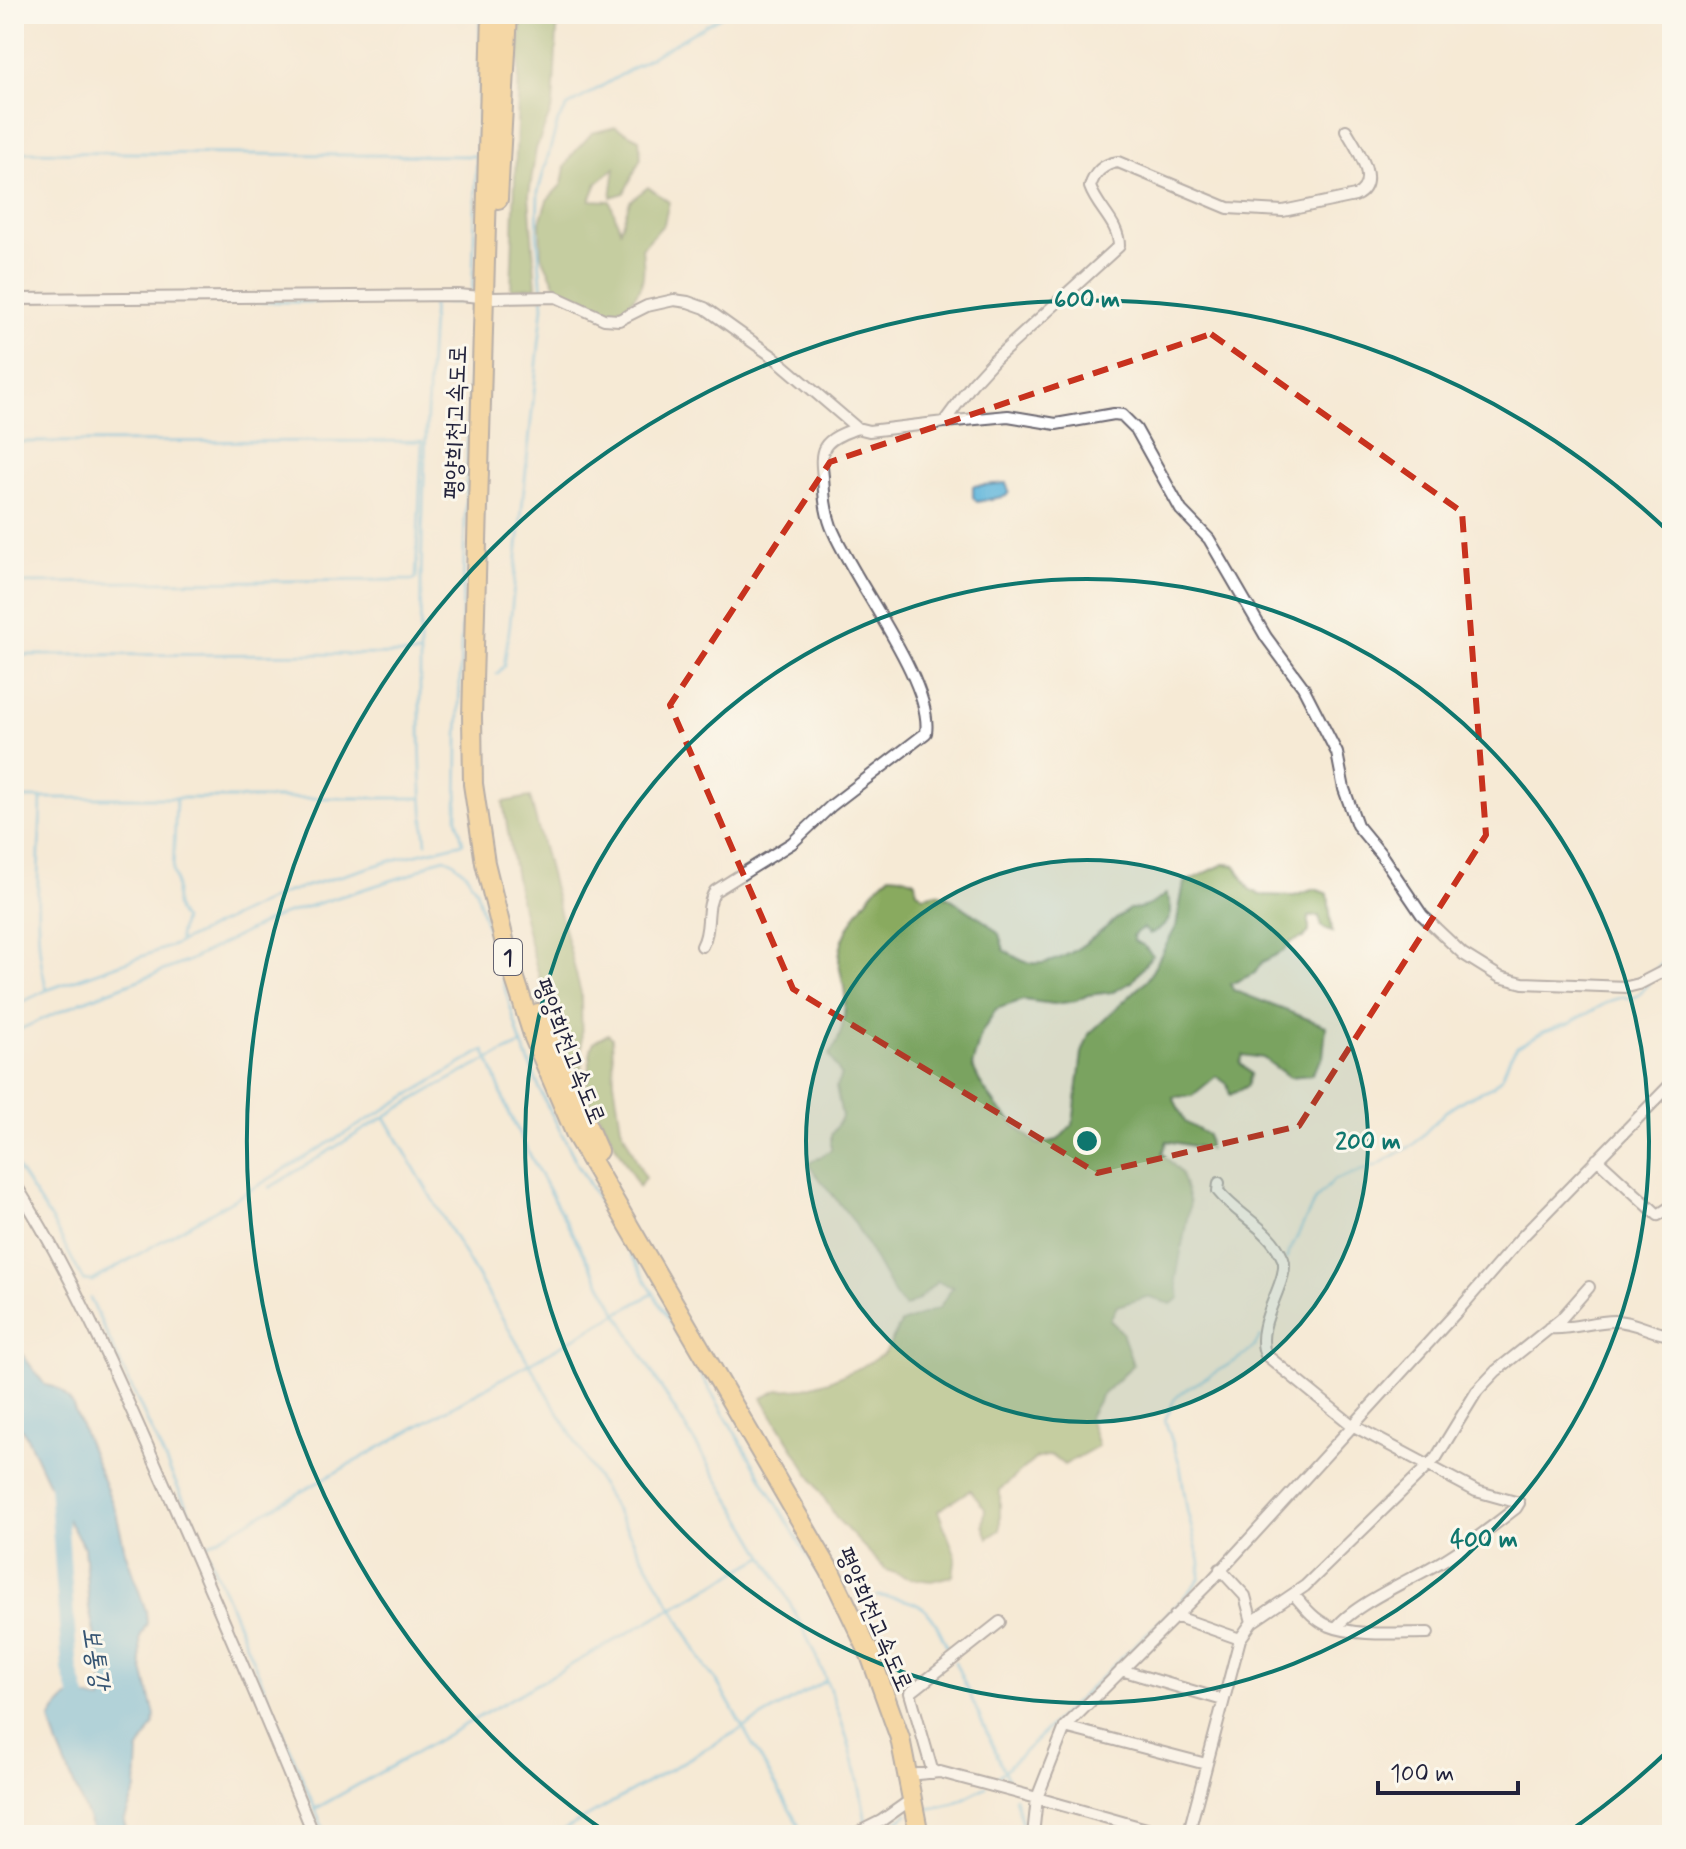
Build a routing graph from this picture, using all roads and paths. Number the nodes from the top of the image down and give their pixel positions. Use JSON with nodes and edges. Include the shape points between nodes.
{"nodes":[{"id":1,"x":492,"y":14,"type":"edge"},
{"id":2,"x":508,"y":14,"type":"edge"},
{"id":3,"x":1346,"y":130,"type":"dead end"},
{"id":4,"x":488,"y":298,"type":"junction"},
{"id":5,"x":14,"y":299,"type":"edge"},
{"id":6,"x":944,"y":422,"type":"junction"},
{"id":7,"x":857,"y":428,"type":"junction"},
{"id":8,"x":702,"y":946,"type":"dead end"},
{"id":9,"x":1672,"y":967,"type":"edge"},
{"id":10,"x":1672,"y":1083,"type":"edge"},
{"id":11,"x":1597,"y":1159,"type":"junction"},
{"id":12,"x":14,"y":1182,"type":"edge"},
{"id":13,"x":1219,"y":1183,"type":"dead end"},
{"id":14,"x":1672,"y":1206,"type":"edge"},
{"id":15,"x":1589,"y":1287,"type":"dead end"},
{"id":16,"x":1549,"y":1328,"type":"junction"},
{"id":17,"x":1672,"y":1335,"type":"edge"},
{"id":18,"x":1352,"y":1425,"type":"junction"},
{"id":19,"x":1427,"y":1466,"type":"junction"},
{"id":20,"x":1220,"y":1569,"type":"junction"},
{"id":21,"x":1294,"y":1595,"type":"junction"},
{"id":22,"x":1175,"y":1616,"type":"junction"},
{"id":23,"x":1000,"y":1622,"type":"dead end"},
{"id":24,"x":1252,"y":1622,"type":"junction"},
{"id":25,"x":1337,"y":1627,"type":"junction"},
{"id":26,"x":1428,"y":1633,"type":"dead end"},
{"id":27,"x":1240,"y":1639,"type":"junction"},
{"id":28,"x":1121,"y":1670,"type":"junction"},
{"id":29,"x":1223,"y":1700,"type":"junction"},
{"id":30,"x":1065,"y":1727,"type":"junction"},
{"id":31,"x":1206,"y":1764,"type":"junction"},
{"id":32,"x":925,"y":1774,"type":"junction"},
{"id":33,"x":1037,"y":1798,"type":"junction"},
{"id":34,"x":918,"y":1813,"type":"edge"},
{"id":35,"x":862,"y":1831,"type":"edge"},
{"id":36,"x":314,"y":1835,"type":"edge"},
{"id":37,"x":929,"y":1835,"type":"edge"},
{"id":38,"x":1033,"y":1835,"type":"edge"},
{"id":39,"x":1168,"y":1835,"type":"edge"},
{"id":40,"x":1188,"y":1835,"type":"edge"}],
"edges":[{"from":1,"to":4,"type":"highway","name":"평양희천고속도로","number":"1"},
{"from":2,"to":4,"type":"highway","name":"평양희천고속도로","number":"1"},
{"from":3,"to":6,"type":"street","via":[[1367,175],[1365,191],[1283,211],[1228,208],[1118,162],[1109,163],[1090,187],[1114,225],[1119,246],[994,360]]},
{"from":4,"to":5,"type":"street"},
{"from":4,"to":7,"type":"street","via":[[556,297],[604,319],[619,320],[674,300],[697,305],[775,358]]},
{"from":4,"to":32,"type":"highway","name":"평양희천고속도로","number":"1","via":[[479,687],[482,773],[499,882],[518,957],[599,1154],[836,1561],[892,1683]]},
{"from":4,"to":34,"type":"highway","name":"평양희천고속도로","number":"1","via":[[473,641],[473,784],[485,863],[509,960],[534,1038],[576,1135],[830,1571],[869,1652],[900,1738]]},
{"from":6,"to":7,"type":"street"},
{"from":6,"to":9,"type":"street","via":[[1008,416],[1056,424],[1114,414],[1127,419],[1181,510],[1209,539],[1266,637],[1303,687],[1337,753],[1357,825],[1422,915],[1463,954],[1500,977],[1523,983],[1627,987]]},
{"from":7,"to":8,"type":"street","via":[[825,447],[825,506],[858,579],[908,663],[926,733],[792,843],[715,891]]},
{"from":10,"to":11,"type":"street"},
{"from":11,"to":14,"type":"street","via":[[1658,1215]]},
{"from":11,"to":18,"type":"street"},
{"from":12,"to":36,"type":"street","via":[[91,1320]]},
{"from":13,"to":18,"type":"street","via":[[1218,1191],[1266,1232],[1284,1263],[1270,1305],[1266,1355]]},
{"from":15,"to":16,"type":"street"},
{"from":16,"to":17,"type":"street","via":[[1614,1321]]},
{"from":16,"to":19,"type":"street","via":[[1477,1391]]},
{"from":18,"to":19,"type":"street"},
{"from":18,"to":20,"type":"street"},
{"from":19,"to":21,"type":"street"},
{"from":19,"to":25,"type":"street","via":[[1476,1491],[1519,1503],[1466,1545]]},
{"from":20,"to":22,"type":"street"},
{"from":20,"to":24,"type":"street","via":[[1245,1596]]},
{"from":21,"to":24,"type":"street"},
{"from":21,"to":25,"type":"street","via":[[1320,1621]]},
{"from":22,"to":27,"type":"street"},
{"from":22,"to":28,"type":"street"},
{"from":23,"to":32,"type":"street","via":[[910,1693]]},
{"from":24,"to":27,"type":"street"},
{"from":25,"to":26,"type":"street"},
{"from":27,"to":29,"type":"street"},
{"from":28,"to":29,"type":"street"},
{"from":28,"to":30,"type":"street"},
{"from":29,"to":31,"type":"street"},
{"from":30,"to":31,"type":"street"},
{"from":30,"to":33,"type":"street"},
{"from":31,"to":40,"type":"street"},
{"from":32,"to":33,"type":"street","via":[[940,1772]]},
{"from":32,"to":34,"type":"highway","name":"평양희천고속도로","number":"1"},
{"from":33,"to":38,"type":"street"},
{"from":33,"to":39,"type":"street"},
{"from":34,"to":35,"type":"street"},
{"from":34,"to":37,"type":"highway","name":"평양희천고속도로","number":"1"}]}
